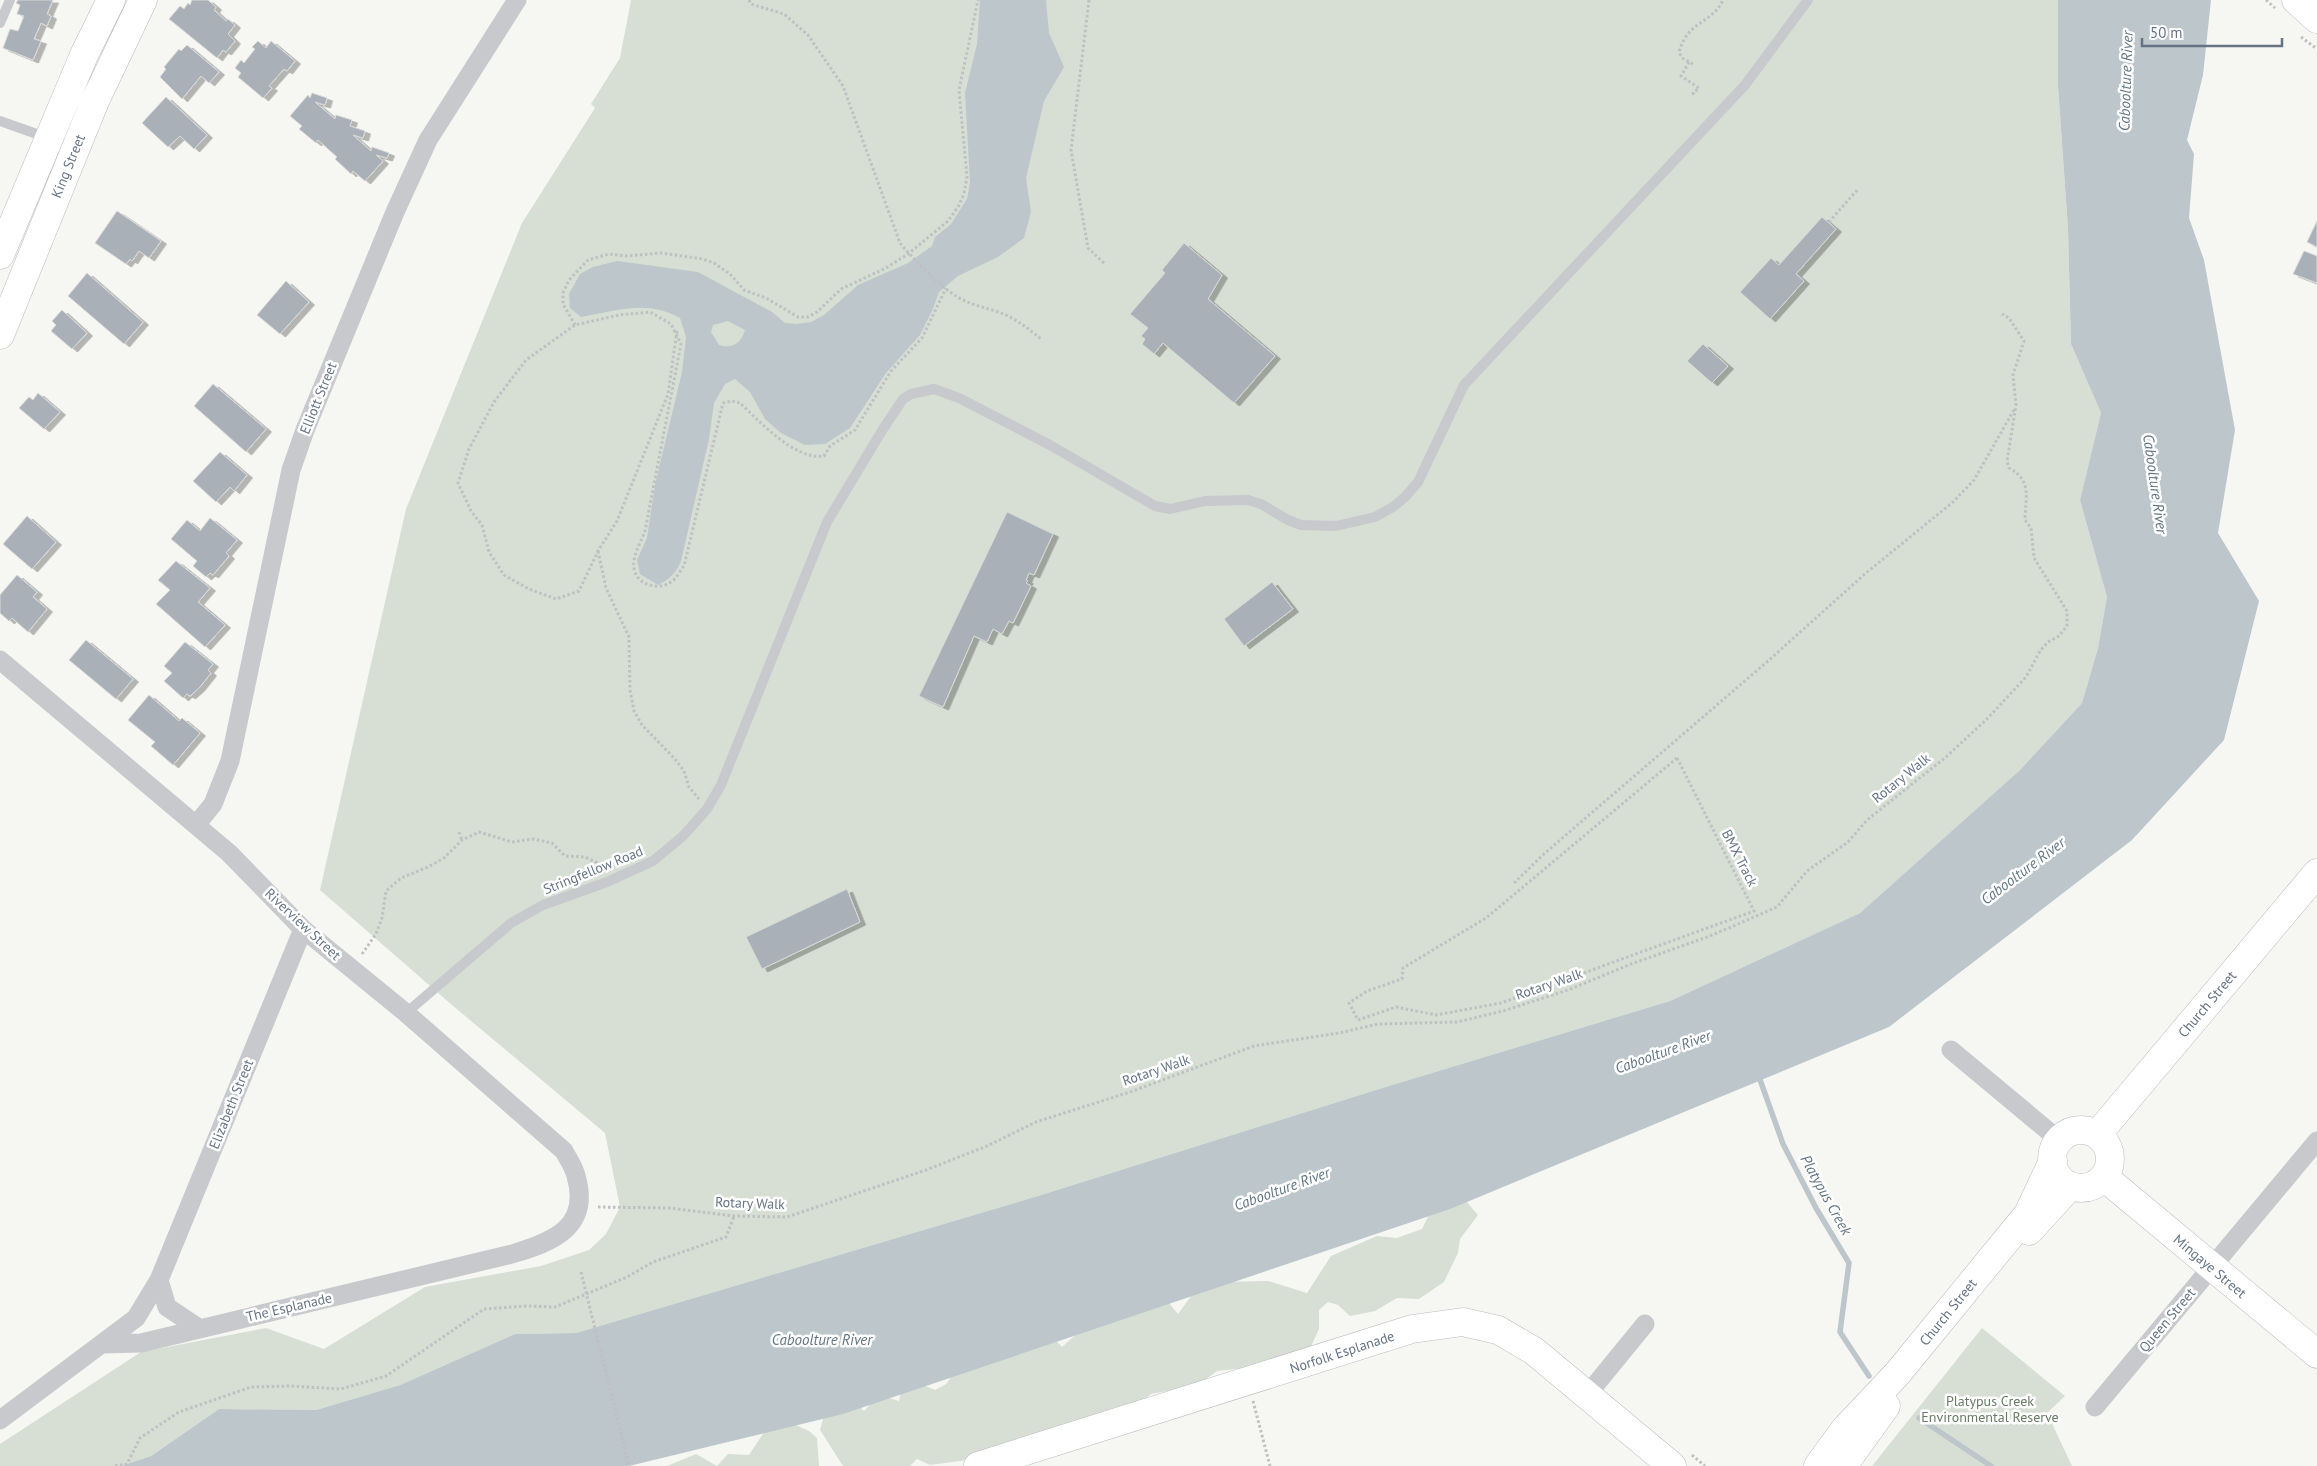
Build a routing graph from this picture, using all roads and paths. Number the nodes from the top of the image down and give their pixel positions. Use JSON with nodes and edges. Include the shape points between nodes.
{"nodes":[{"id":1,"x":10,"y":0,"type":"edge"},
{"id":2,"x":111,"y":0,"type":"edge"},
{"id":3,"x":143,"y":0,"type":"edge"},
{"id":4,"x":517,"y":0,"type":"edge"},
{"id":5,"x":749,"y":0,"type":"edge"},
{"id":6,"x":978,"y":0,"type":"edge"},
{"id":7,"x":1089,"y":0,"type":"edge"},
{"id":8,"x":1724,"y":0,"type":"edge"},
{"id":9,"x":1808,"y":0,"type":"edge"},
{"id":10,"x":2296,"y":0,"type":"edge"},
{"id":11,"x":2317,"y":19,"type":"edge"},
{"id":12,"x":0,"y":23,"type":"edge"},
{"id":13,"x":1695,"y":96,"type":"dead end"},
{"id":14,"x":0,"y":121,"type":"edge"},
{"id":15,"x":49,"y":138,"type":"junction"},
{"id":16,"x":1858,"y":189,"type":"dead end"},
{"id":17,"x":1829,"y":222,"type":"dead end"},
{"id":18,"x":908,"y":254,"type":"junction"},
{"id":19,"x":0,"y":255,"type":"edge"},
{"id":20,"x":1105,"y":264,"type":"dead end"},
{"id":21,"x":946,"y":288,"type":"junction"},
{"id":22,"x":2002,"y":314,"type":"dead end"},
{"id":23,"x":575,"y":326,"type":"junction"},
{"id":24,"x":677,"y":332,"type":"junction"},
{"id":25,"x":0,"y":335,"type":"edge"},
{"id":26,"x":1041,"y":339,"type":"dead end"},
{"id":27,"x":2016,"y":405,"type":"junction"},
{"id":28,"x":598,"y":551,"type":"junction"},
{"id":29,"x":0,"y":660,"type":"edge"},
{"id":30,"x":707,"y":808,"type":"junction"},
{"id":31,"x":196,"y":825,"type":"junction"},
{"id":32,"x":459,"y":832,"type":"dead end"},
{"id":33,"x":462,"y":840,"type":"junction"},
{"id":34,"x":2317,"y":873,"type":"edge"},
{"id":35,"x":607,"y":882,"type":"junction"},
{"id":36,"x":1514,"y":883,"type":"dead end"},
{"id":37,"x":303,"y":929,"type":"junction"},
{"id":38,"x":351,"y":969,"type":"junction"},
{"id":39,"x":1367,"y":991,"type":"joint"},
{"id":40,"x":406,"y":1014,"type":"junction"},
{"id":41,"x":1951,"y":1050,"type":"dead end"},
{"id":42,"x":2097,"y":1134,"type":"junction"},
{"id":43,"x":2317,"y":1141,"type":"edge"},
{"id":44,"x":2056,"y":1150,"type":"junction"},
{"id":45,"x":2104,"y":1177,"type":"junction"},
{"id":46,"x":2070,"y":1186,"type":"junction"},
{"id":47,"x":579,"y":1204,"type":"joint"},
{"id":48,"x":598,"y":1207,"type":"dead end"},
{"id":49,"x":734,"y":1216,"type":"junction"},
{"id":50,"x":2212,"y":1267,"type":"junction"},
{"id":51,"x":581,"y":1272,"type":"dead end"},
{"id":52,"x":159,"y":1280,"type":"junction"},
{"id":53,"x":1645,"y":1324,"type":"dead end"},
{"id":54,"x":200,"y":1329,"type":"junction"},
{"id":55,"x":102,"y":1344,"type":"junction"},
{"id":56,"x":2317,"y":1354,"type":"edge"},
{"id":57,"x":1249,"y":1382,"type":"junction"},
{"id":58,"x":1588,"y":1395,"type":"junction"},
{"id":59,"x":2095,"y":1407,"type":"dead end"},
{"id":60,"x":0,"y":1420,"type":"edge"},
{"id":61,"x":1853,"y":1435,"type":"junction"},
{"id":62,"x":115,"y":1466,"type":"edge"},
{"id":63,"x":629,"y":1466,"type":"edge"},
{"id":64,"x":978,"y":1466,"type":"edge"},
{"id":65,"x":1270,"y":1466,"type":"edge"},
{"id":66,"x":1672,"y":1466,"type":"edge"},
{"id":67,"x":1818,"y":1466,"type":"edge"},
{"id":68,"x":1843,"y":1466,"type":"edge"}],
"edges":[{"from":1,"to":12,"type":"lane"},
{"from":2,"to":15,"type":"street","name":"King Street"},
{"from":3,"to":25,"type":"street","name":"King Street","via":[[95,101]]},
{"from":4,"to":31,"type":"street","name":"Elliott Street","via":[[428,140],[304,430],[291,470],[230,761],[213,804]]},
{"from":5,"to":18,"type":"path","via":[[751,4],[784,14],[796,24],[808,35],[843,86],[882,198],[900,243]]},
{"from":6,"to":18,"type":"path","via":[[959,90],[967,178],[964,194],[948,221]]},
{"from":7,"to":20,"type":"path","via":[[1071,150],[1088,248]]},
{"from":8,"to":13,"type":"path","via":[[1719,9],[1697,23],[1681,43],[1679,52],[1691,63],[1681,76],[1699,88],[1693,93]]},
{"from":9,"to":30,"type":"lane","name":"Stringfellow Road","via":[[1745,85],[1464,385],[1418,482],[1405,497],[1376,517],[1336,526],[1301,525],[1248,500],[1205,501],[1170,509],[1155,506],[1050,445],[959,398],[934,389],[920,391],[903,400],[827,522],[721,785]]},
{"from":10,"to":11,"type":"street"},
{"from":14,"to":15,"type":"lane"},
{"from":15,"to":19,"type":"street","name":"King Street"},
{"from":16,"to":17,"type":"path"},
{"from":18,"to":21,"type":"path"},
{"from":18,"to":23,"type":"path","via":[[841,289],[817,312],[798,318],[766,298],[744,290],[730,274],[703,259],[661,253],[609,254],[588,260],[569,280],[563,293],[563,304]]},
{"from":21,"to":24,"type":"path","via":[[922,338],[891,371],[855,430],[830,446],[824,456],[811,455],[781,442],[740,403],[722,403],[684,566],[672,582],[658,588],[636,576],[633,567],[645,530],[671,403],[682,344]]},
{"from":21,"to":26,"type":"path","via":[[970,303],[1005,314]]},
{"from":22,"to":27,"type":"path","name":"Rotary Walk","via":[[2009,318],[2024,341],[2013,375]]},
{"from":23,"to":24,"type":"path","via":[[619,314],[650,312],[671,324]]},
{"from":23,"to":28,"type":"path","via":[[526,360],[494,402],[469,449],[458,483],[471,511],[482,525],[489,552],[504,575],[529,588],[556,599],[580,591]]},
{"from":24,"to":28,"type":"path","via":[[668,394],[617,521]]},
{"from":27,"to":36,"type":"path","via":[[1974,480],[1953,502],[1866,573]]},
{"from":27,"to":49,"type":"path","name":"Rotary Walk","via":[[2007,461],[2009,468],[2018,473],[2026,486],[2026,520],[2034,558],[2067,611],[2067,626],[2040,651],[2026,677],[1988,718],[1946,757],[1867,820],[1848,842],[1807,871],[1777,907],[1568,990],[1503,1011],[1457,1022],[1378,1024],[1254,1046],[1130,1092],[1036,1122],[926,1170],[787,1217]]},
{"from":28,"to":30,"type":"path","via":[[606,588],[629,637],[630,690],[634,711],[642,725],[675,759],[684,771],[689,787]]},
{"from":29,"to":31,"type":"street","name":"Riverview Street"},
{"from":30,"to":35,"type":"lane","name":"Stringfellow Road","via":[[683,836],[654,861]]},
{"from":31,"to":37,"type":"street","name":"Riverview Street","via":[[229,853]]},
{"from":32,"to":33,"type":"path"},
{"from":33,"to":35,"type":"path","via":[[479,832],[512,842],[533,839],[552,843],[565,856],[585,857],[602,865]]},
{"from":33,"to":38,"type":"path","via":[[444,858],[401,878],[386,891],[376,934]]},
{"from":34,"to":42,"type":"street","name":"Church Street"},
{"from":35,"to":40,"type":"lane","name":"Stringfellow Road","via":[[543,905],[511,923]]},
{"from":37,"to":38,"type":"street","name":"Riverview Street"},
{"from":37,"to":52,"type":"street","name":"Elizabeth Street"},
{"from":38,"to":40,"type":"street","name":"Riverview Street"},
{"from":39,"to":39,"type":"path","name":"BMX Track","via":[[1402,979],[1403,968],[1486,918],[1677,758],[1754,911],[1501,1003],[1436,1015],[1396,1007],[1358,1020],[1349,1003]]},
{"from":40,"to":47,"type":"street","name":"Riverview Street","via":[[564,1151],[576,1175]]},
{"from":41,"to":44,"type":"street"},
{"from":42,"to":44,"type":"street","via":[[2073,1131]]},
{"from":42,"to":45,"type":"street","via":[[2104,1141],[2111,1159]]},
{"from":43,"to":50,"type":"street","name":"Queen Street"},
{"from":44,"to":46,"type":"street","via":[[2058,1176]]},
{"from":44,"to":61,"type":"street","name":"Church Street","via":[[2028,1214],[1898,1374]]},
{"from":45,"to":46,"type":"street","via":[[2089,1187]]},
{"from":45,"to":50,"type":"street","name":"Mingaye Street"},
{"from":46,"to":61,"type":"street","name":"Church Street"},
{"from":47,"to":54,"type":"street","name":"The Esplanade","via":[[573,1223],[556,1238],[536,1247]]},
{"from":48,"to":49,"type":"path","name":"Rotary Walk","via":[[669,1208]]},
{"from":49,"to":62,"type":"path","via":[[726,1237],[653,1262],[555,1307],[484,1309],[386,1376],[341,1389],[251,1387],[179,1412],[140,1438],[127,1464]]},
{"from":50,"to":56,"type":"street","name":"Mingaye Street"},
{"from":50,"to":59,"type":"street","name":"Queen Street"},
{"from":51,"to":63,"type":"path","bridge":true},
{"from":52,"to":54,"type":"street","via":[[167,1307]]},
{"from":52,"to":55,"type":"street","name":"Elizabeth Street","via":[[136,1318]]},
{"from":53,"to":58,"type":"street"},
{"from":54,"to":55,"type":"street","name":"The Esplanade","via":[[141,1343]]},
{"from":55,"to":60,"type":"street"},
{"from":57,"to":58,"type":"street","name":"Norfolk Esplanade","via":[[1412,1329],[1463,1322],[1498,1330],[1534,1350]]},
{"from":57,"to":64,"type":"street","name":"Norfolk Esplanade"},
{"from":57,"to":65,"type":"path"},
{"from":58,"to":66,"type":"street","name":"Norfolk Esplanade"},
{"from":61,"to":67,"type":"street"},
{"from":61,"to":68,"type":"street"}]}
